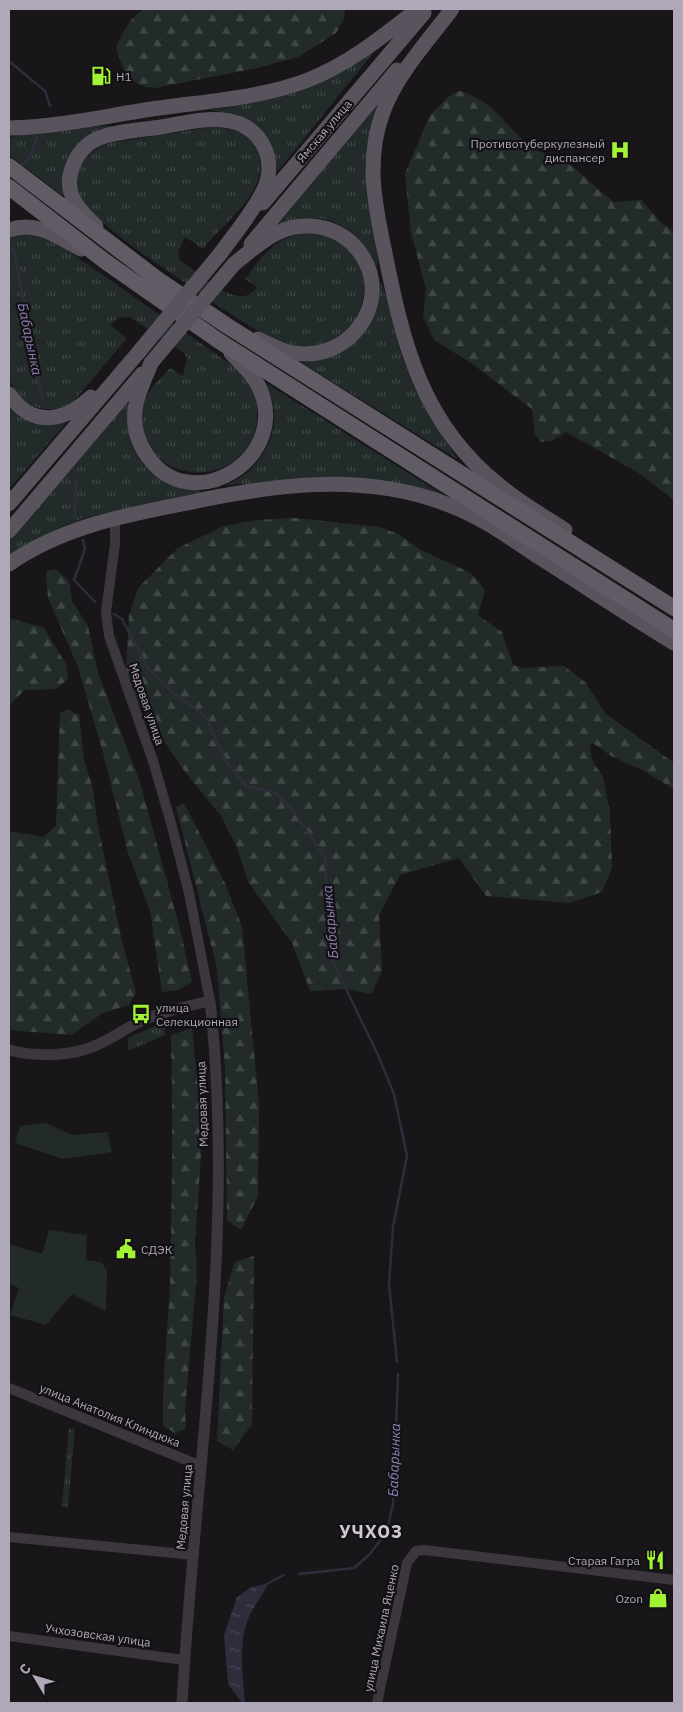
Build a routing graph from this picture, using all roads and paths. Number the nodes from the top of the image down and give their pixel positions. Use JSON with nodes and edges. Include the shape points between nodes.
{"nodes":[{"id":1,"x":418,"y":9,"type":"edge"},
{"id":2,"x":428,"y":9,"type":"edge"},
{"id":3,"x":451,"y":9,"type":"edge"},
{"id":4,"x":9,"y":128,"type":"edge"},
{"id":5,"x":9,"y":166,"type":"edge"},
{"id":6,"x":9,"y":187,"type":"edge"},
{"id":7,"x":9,"y":230,"type":"edge"},
{"id":8,"x":117,"y":249,"type":"junction"},
{"id":9,"x":220,"y":254,"type":"junction"},
{"id":10,"x":106,"y":262,"type":"junction"},
{"id":11,"x":234,"y":264,"type":"junction"},
{"id":12,"x":229,"y":327,"type":"junction"},
{"id":13,"x":219,"y":341,"type":"junction"},
{"id":14,"x":138,"y":353,"type":"junction"},
{"id":15,"x":151,"y":364,"type":"junction"},
{"id":16,"x":9,"y":394,"type":"edge"},
{"id":17,"x":9,"y":504,"type":"edge"},
{"id":18,"x":115,"y":518,"type":"junction"},
{"id":19,"x":9,"y":530,"type":"edge"},
{"id":20,"x":9,"y":564,"type":"edge"},
{"id":21,"x":674,"y":607,"type":"edge"},
{"id":22,"x":674,"y":630,"type":"edge"},
{"id":23,"x":674,"y":642,"type":"edge"},
{"id":24,"x":210,"y":1001,"type":"junction"},
{"id":25,"x":9,"y":1050,"type":"edge"},
{"id":26,"x":9,"y":1388,"type":"edge"},
{"id":27,"x":201,"y":1466,"type":"junction"},
{"id":28,"x":9,"y":1537,"type":"edge"},
{"id":29,"x":194,"y":1556,"type":"junction"},
{"id":30,"x":674,"y":1580,"type":"edge"},
{"id":31,"x":9,"y":1636,"type":"edge"},
{"id":32,"x":184,"y":1660,"type":"junction"},
{"id":33,"x":182,"y":1703,"type":"edge"},
{"id":34,"x":377,"y":1703,"type":"edge"}],
"edges":[{"from":1,"to":4,"type":"main road","via":[[359,54],[296,84],[257,94]]},
{"from":2,"to":9,"type":"main road","name":"Ямская улица"},
{"from":3,"to":11,"type":"main road"},
{"from":3,"to":21,"type":"main road","via":[[393,90],[379,124],[373,152],[375,206],[398,317],[413,367],[424,393],[448,431],[497,484]]},
{"from":5,"to":8,"type":"highway"},
{"from":6,"to":10,"type":"highway"},
{"from":7,"to":10,"type":"main road","via":[[25,226],[41,228]]},
{"from":8,"to":9,"type":"main road","via":[[80,209],[71,193],[72,166],[82,151],[97,139],[107,136],[223,120],[246,126],[258,136],[268,158],[268,174],[263,191]]},
{"from":8,"to":12,"type":"highway"},
{"from":9,"to":14,"type":"main road","bridge":true},
{"from":10,"to":13,"type":"highway"},
{"from":11,"to":12,"type":"main road","via":[[277,233],[311,225],[327,228],[345,237],[359,251],[368,266],[372,292],[368,310],[354,332],[325,352],[291,352]]},
{"from":11,"to":15,"type":"main road","bridge":true},
{"from":12,"to":21,"type":"highway"},
{"from":13,"to":15,"type":"main road","via":[[257,384],[263,400],[265,422],[261,439],[251,456],[238,469],[221,478],[198,482],[172,477],[156,467],[145,453],[137,437],[135,411]]},
{"from":13,"to":22,"type":"highway"},
{"from":14,"to":16,"type":"main road","via":[[80,407],[62,416],[35,415],[20,407]]},
{"from":14,"to":17,"type":"main road"},
{"from":15,"to":19,"type":"main road"},
{"from":18,"to":20,"type":"main road","via":[[62,535]]},
{"from":18,"to":23,"type":"main road","via":[[276,487],[351,484],[406,492],[449,505],[492,526]]},
{"from":18,"to":24,"type":"street","name":"Медовая улица","via":[[106,612],[110,636],[171,823],[189,893]]},
{"from":24,"to":25,"type":"street","via":[[166,1011],[97,1045],[70,1052],[22,1053]]},
{"from":24,"to":27,"type":"street","name":"Медовая улица","via":[[218,1138],[217,1240]]},
{"from":26,"to":27,"type":"street","name":"улица Анатолия Клиндюка"},
{"from":27,"to":29,"type":"street","name":"Медовая улица"},
{"from":28,"to":29,"type":"street"},
{"from":29,"to":32,"type":"street","name":"Медовая улица"},
{"from":30,"to":34,"type":"street","name":"улица Михаила Яценко","via":[[416,1551],[407,1564]]},
{"from":31,"to":32,"type":"street","name":"Учхозовская улица"},
{"from":32,"to":33,"type":"street","name":"Медовая улица"}]}
